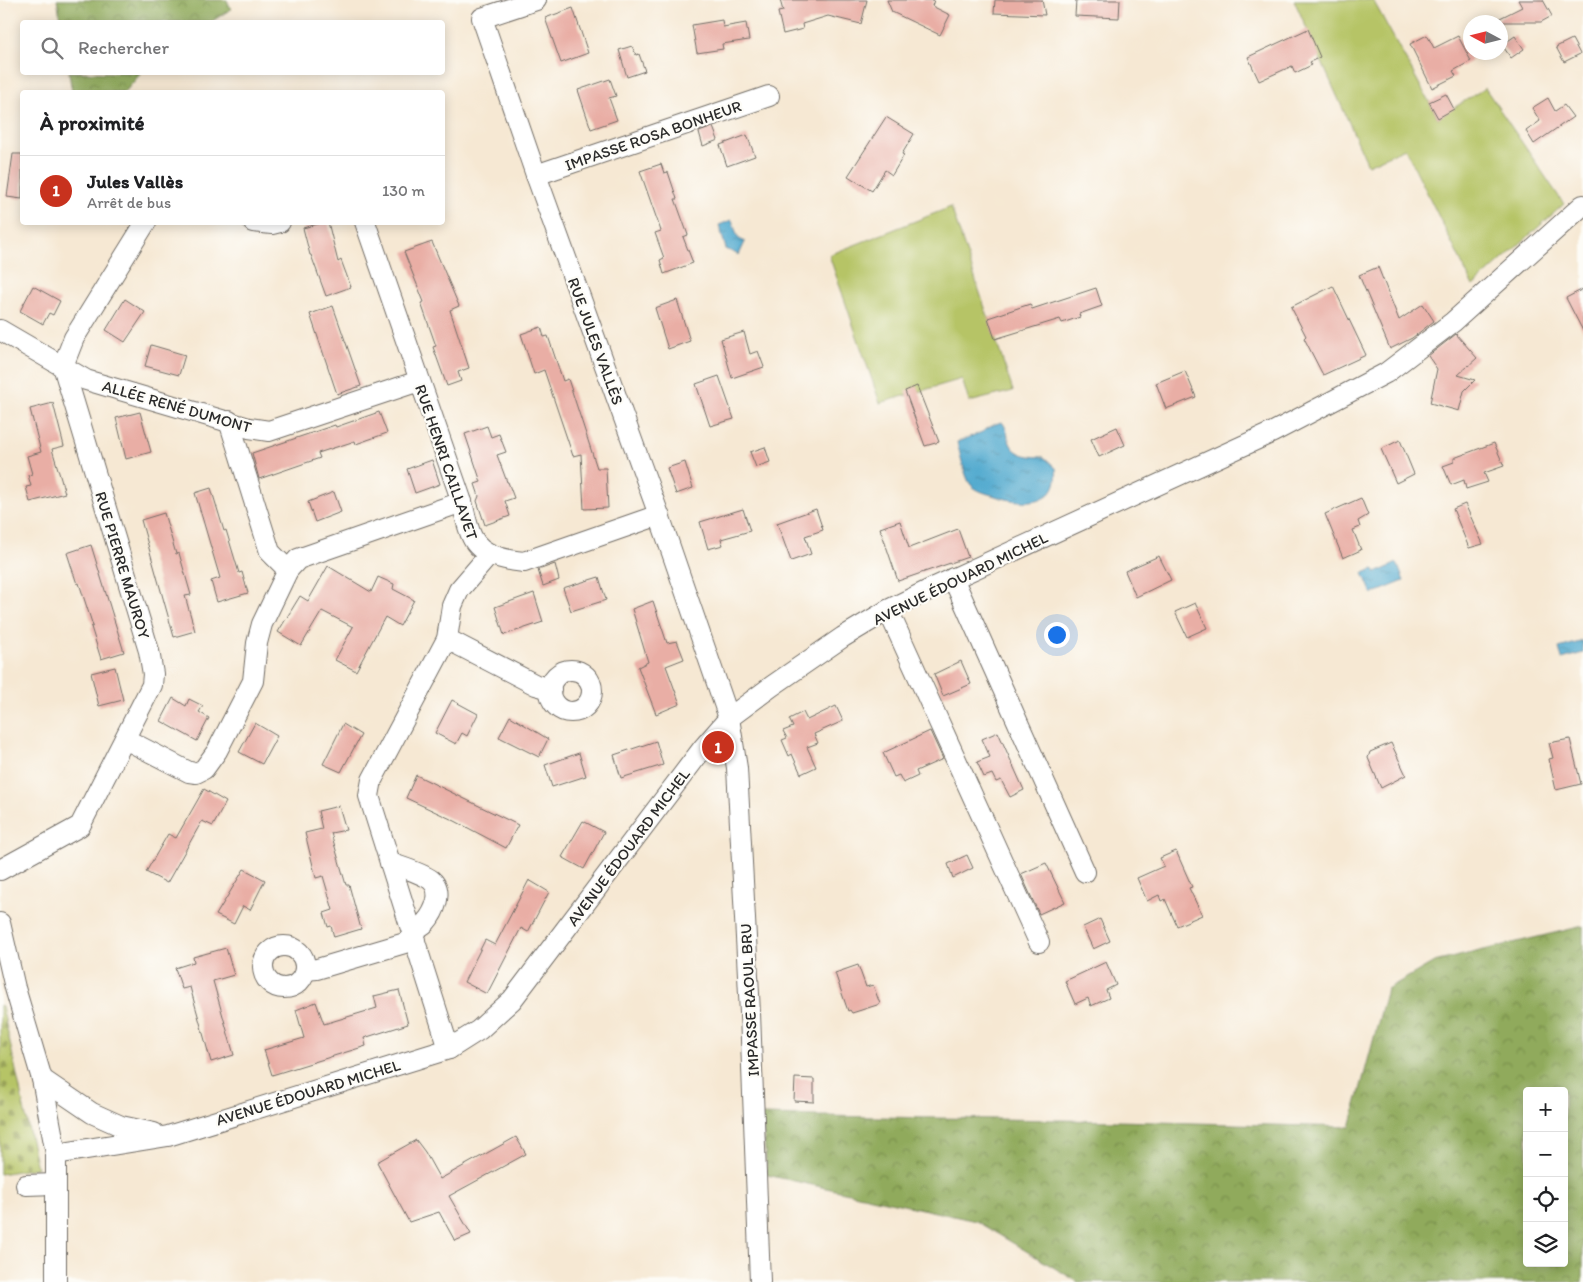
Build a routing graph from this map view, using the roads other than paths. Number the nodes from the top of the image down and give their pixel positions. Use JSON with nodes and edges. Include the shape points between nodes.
{"nodes":[{"id":1,"x":536,"y":0,"type":"edge"},
{"id":2,"x":769,"y":96,"type":"dead end"},
{"id":3,"x":536,"y":175,"type":"junction"},
{"id":4,"x":1583,"y":205,"type":"edge"},
{"id":5,"x":144,"y":225,"type":"edge"},
{"id":6,"x":366,"y":225,"type":"edge"},
{"id":7,"x":0,"y":330,"type":"edge"},
{"id":8,"x":63,"y":366,"type":"junction"},
{"id":9,"x":419,"y":381,"type":"junction"},
{"id":10,"x":228,"y":422,"type":"junction"},
{"id":11,"x":462,"y":502,"type":"junction"},
{"id":12,"x":659,"y":515,"type":"junction"},
{"id":13,"x":490,"y":554,"type":"junction"},
{"id":14,"x":288,"y":570,"type":"junction"},
{"id":15,"x":953,"y":578,"type":"junction"},
{"id":16,"x":888,"y":610,"type":"junction"},
{"id":17,"x":448,"y":639,"type":"junction"},
{"id":18,"x":551,"y":689,"type":"dead end"},
{"id":19,"x":729,"y":718,"type":"junction"},
{"id":20,"x":126,"y":739,"type":"junction"},
{"id":21,"x":390,"y":863,"type":"junction"},
{"id":22,"x":0,"y":870,"type":"edge"},
{"id":23,"x":1085,"y":872,"type":"dead end"},
{"id":24,"x":0,"y":923,"type":"edge"},
{"id":25,"x":413,"y":936,"type":"junction"},
{"id":26,"x":1039,"y":942,"type":"dead end"},
{"id":27,"x":305,"y":970,"type":"dead end"},
{"id":28,"x":8,"y":987,"type":"edge"},
{"id":29,"x":449,"y":1049,"type":"junction"},
{"id":30,"x":42,"y":1079,"type":"junction"},
{"id":31,"x":168,"y":1136,"type":"junction"},
{"id":32,"x":56,"y":1154,"type":"junction"},
{"id":33,"x":56,"y":1184,"type":"junction"},
{"id":34,"x":26,"y":1185,"type":"dead end"},
{"id":35,"x":56,"y":1282,"type":"edge"},
{"id":36,"x":760,"y":1282,"type":"edge"}],
"edges":[{"from":1,"to":3,"type":"street","name":"RUE JULES VALLÈS","via":[[482,18]]},
{"from":2,"to":3,"type":"street","name":"IMPASSE ROSA BONHEUR"},
{"from":3,"to":12,"type":"street","name":"RUE JULES VALLÈS"},
{"from":4,"to":15,"type":"street","name":"AVENUE ÉDOUARD MICHEL","via":[[1453,322],[1386,373],[1273,432]]},
{"from":5,"to":8,"type":"street","via":[[74,338]]},
{"from":6,"to":9,"type":"street","name":"RUE HENRI CAILLAVET"},
{"from":7,"to":8,"type":"street","name":"ALLÉE RENÉ DUMONT"},
{"from":8,"to":10,"type":"street","name":"ALLÉE RENÉ DUMONT","via":[[86,380]]},
{"from":8,"to":20,"type":"street","name":"RUE PIERRE MAUROY","via":[[153,674],[152,685]]},
{"from":9,"to":10,"type":"street","name":"ALLÉE RENÉ DUMONT","via":[[268,431]]},
{"from":9,"to":11,"type":"street","name":"RUE HENRI CAILLAVET"},
{"from":10,"to":14,"type":"street","via":[[270,552]]},
{"from":11,"to":13,"type":"street","name":"RUE HENRI CAILLAVET","via":[[471,537],[476,545]]},
{"from":11,"to":14,"type":"street","via":[[298,559]]},
{"from":12,"to":13,"type":"street","name":"RUE HENRI CAILLAVET","via":[[524,562]]},
{"from":12,"to":19,"type":"street","name":"RUE JULES VALLÈS"},
{"from":13,"to":17,"type":"street","via":[[459,590],[452,606]]},
{"from":14,"to":20,"type":"street","via":[[262,624],[253,681],[204,770],[189,772]]},
{"from":15,"to":16,"type":"street","name":"AVENUE ÉDOUARD MICHEL"},
{"from":15,"to":23,"type":"street"},
{"from":16,"to":19,"type":"street","name":"AVENUE ÉDOUARD MICHEL","via":[[843,637]]},
{"from":16,"to":26,"type":"street"},
{"from":17,"to":18,"type":"street","via":[[536,685]]},
{"from":17,"to":21,"type":"street","via":[[372,780],[370,796]]},
{"from":19,"to":29,"type":"street","name":"AVENUE ÉDOUARD MICHEL","via":[[512,1000],[479,1030]]},
{"from":19,"to":36,"type":"street","name":"IMPASSE RAOUL BRU","via":[[737,768]]},
{"from":20,"to":22,"type":"street","name":"RUE PIERRE MAUROY","via":[[80,826]]},
{"from":21,"to":25,"type":"street"},
{"from":21,"to":25,"type":"street","via":[[430,879],[435,885],[436,905]]},
{"from":24,"to":28,"type":"street"},
{"from":25,"to":27,"type":"street","via":[[317,969]]},
{"from":25,"to":29,"type":"street"},
{"from":28,"to":30,"type":"street"},
{"from":29,"to":31,"type":"street","name":"AVENUE ÉDOUARD MICHEL"},
{"from":30,"to":31,"type":"street","name":"AVENUE ÉDOUARD MICHEL","via":[[92,1113],[121,1126]]},
{"from":30,"to":32,"type":"street"},
{"from":31,"to":32,"type":"street","name":"AVENUE ÉDOUARD MICHEL"},
{"from":32,"to":33,"type":"street"},
{"from":33,"to":34,"type":"street"},
{"from":33,"to":35,"type":"street"}]}
